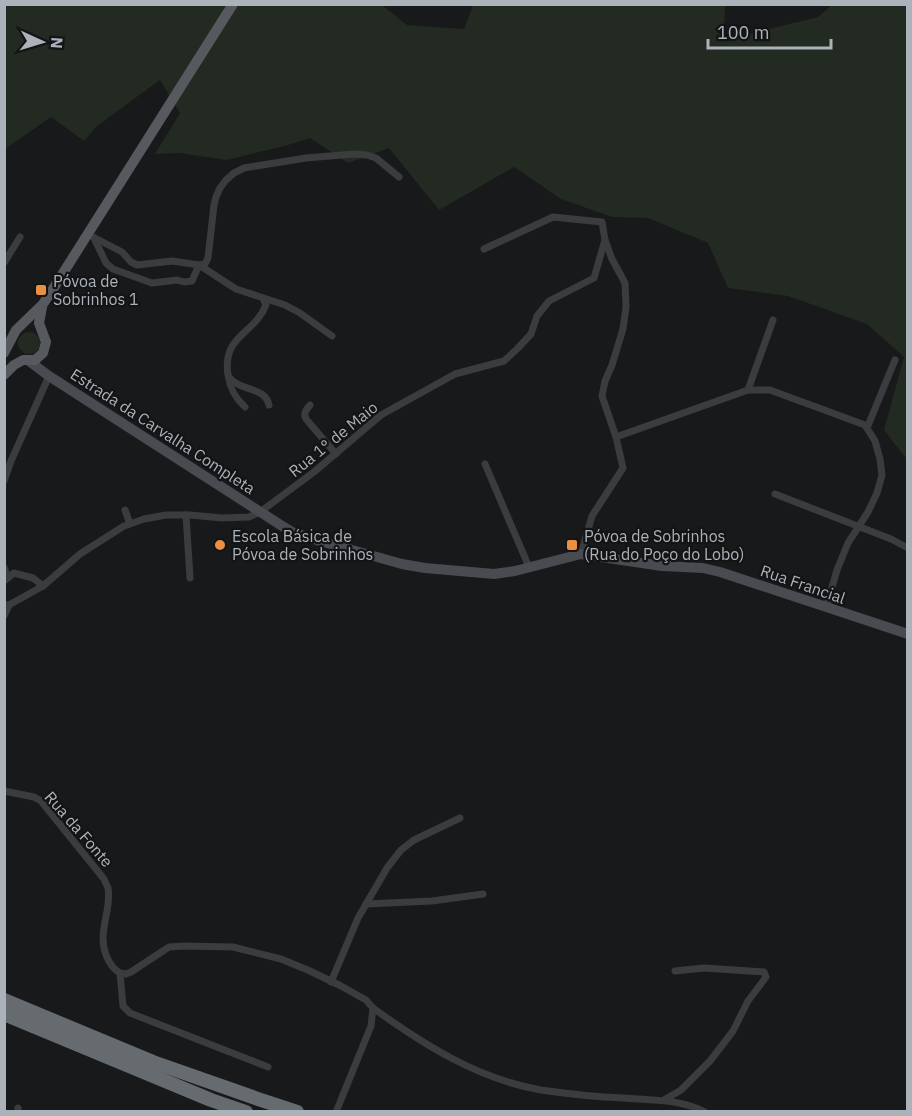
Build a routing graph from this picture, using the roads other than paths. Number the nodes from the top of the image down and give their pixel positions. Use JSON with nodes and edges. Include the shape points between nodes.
{"nodes":[{"id":1,"x":232,"y":4,"type":"edge"},
{"id":2,"x":399,"y":177,"type":"dead end"},
{"id":3,"x":91,"y":236,"type":"junction"},
{"id":4,"x":20,"y":237,"type":"dead end"},
{"id":5,"x":605,"y":240,"type":"junction"},
{"id":6,"x":484,"y":249,"type":"dead end"},
{"id":7,"x":4,"y":263,"type":"edge"},
{"id":8,"x":199,"y":265,"type":"junction"},
{"id":9,"x":263,"y":298,"type":"junction"},
{"id":10,"x":43,"y":304,"type":"junction"},
{"id":11,"x":773,"y":320,"type":"dead end"},
{"id":12,"x":21,"y":327,"type":"junction"},
{"id":13,"x":42,"y":331,"type":"junction"},
{"id":14,"x":332,"y":336,"type":"dead end"},
{"id":15,"x":7,"y":348,"type":"edge"},
{"id":16,"x":44,"y":353,"type":"junction"},
{"id":17,"x":26,"y":360,"type":"junction"},
{"id":18,"x":895,"y":360,"type":"dead end"},
{"id":19,"x":4,"y":375,"type":"edge"},
{"id":20,"x":228,"y":375,"type":"junction"},
{"id":21,"x":49,"y":376,"type":"junction"},
{"id":22,"x":747,"y":390,"type":"junction"},
{"id":23,"x":269,"y":405,"type":"dead end"},
{"id":24,"x":310,"y":405,"type":"dead end"},
{"id":25,"x":245,"y":407,"type":"dead end"},
{"id":26,"x":867,"y":428,"type":"junction"},
{"id":27,"x":616,"y":437,"type":"junction"},
{"id":28,"x":336,"y":454,"type":"junction"},
{"id":29,"x":485,"y":464,"type":"dead end"},
{"id":30,"x":4,"y":481,"type":"edge"},
{"id":31,"x":775,"y":494,"type":"dead end"},
{"id":32,"x":125,"y":510,"type":"dead end"},
{"id":33,"x":253,"y":512,"type":"junction"},
{"id":34,"x":186,"y":515,"type":"junction"},
{"id":35,"x":130,"y":524,"type":"junction"},
{"id":36,"x":859,"y":526,"type":"junction"},
{"id":37,"x":908,"y":548,"type":"edge"},
{"id":38,"x":581,"y":554,"type":"junction"},
{"id":39,"x":4,"y":567,"type":"edge"},
{"id":40,"x":529,"y":567,"type":"junction"},
{"id":41,"x":190,"y":578,"type":"dead end"},
{"id":42,"x":6,"y":580,"type":"edge"},
{"id":43,"x":43,"y":586,"type":"junction"},
{"id":44,"x":7,"y":605,"type":"edge"},
{"id":45,"x":826,"y":608,"type":"junction"},
{"id":46,"x":4,"y":616,"type":"edge"},
{"id":47,"x":908,"y":634,"type":"edge"},
{"id":48,"x":4,"y":791,"type":"edge"},
{"id":49,"x":460,"y":818,"type":"dead end"},
{"id":50,"x":483,"y":894,"type":"dead end"},
{"id":51,"x":366,"y":904,"type":"junction"},
{"id":52,"x":675,"y":971,"type":"dead end"},
{"id":53,"x":120,"y":973,"type":"junction"},
{"id":54,"x":332,"y":982,"type":"junction"},
{"id":55,"x":4,"y":1000,"type":"edge"},
{"id":56,"x":373,"y":1008,"type":"junction"},
{"id":57,"x":4,"y":1014,"type":"edge"},
{"id":58,"x":268,"y":1068,"type":"dead end"},
{"id":59,"x":664,"y":1100,"type":"junction"},
{"id":60,"x":246,"y":1112,"type":"edge"},
{"id":61,"x":297,"y":1112,"type":"edge"},
{"id":62,"x":336,"y":1112,"type":"edge"},
{"id":63,"x":705,"y":1112,"type":"edge"}],
"edges":[{"from":1,"to":3,"type":"main road"},
{"from":2,"to":8,"type":"street","via":[[367,154],[244,168],[220,188],[214,205],[208,258],[206,264]]},
{"from":3,"to":8,"type":"street","via":[[122,252],[136,265],[172,261]]},
{"from":3,"to":8,"type":"street","via":[[113,269],[152,283],[192,281]]},
{"from":3,"to":10,"type":"main road"},
{"from":4,"to":7,"type":"street"},
{"from":5,"to":6,"type":"street","via":[[602,222],[553,217]]},
{"from":5,"to":27,"type":"street","via":[[625,283],[623,329],[602,396]]},
{"from":5,"to":28,"type":"street","name":"Rua 1° de Maio","via":[[594,278],[549,301],[537,316],[531,334],[504,361],[455,374],[381,415]]},
{"from":8,"to":9,"type":"street","via":[[236,289]]},
{"from":9,"to":14,"type":"street","via":[[285,304]]},
{"from":9,"to":20,"type":"street","via":[[264,311],[230,350]]},
{"from":10,"to":12,"type":"main road"},
{"from":10,"to":13,"type":"main road","via":[[39,318]]},
{"from":11,"to":22,"type":"street"},
{"from":12,"to":13,"type":"main road","via":[[32,325]]},
{"from":12,"to":15,"type":"main road","via":[[12,335]]},
{"from":13,"to":16,"type":"main road"},
{"from":15,"to":17,"type":"main road"},
{"from":16,"to":17,"type":"main road"},
{"from":16,"to":21,"type":"street","name":"Estrada da Carvalha Completa","via":[[41,364]]},
{"from":17,"to":19,"type":"main road","via":[[14,364]]},
{"from":17,"to":21,"type":"street","name":"Estrada da Carvalha Completa"},
{"from":18,"to":26,"type":"street"},
{"from":20,"to":23,"type":"street","via":[[240,386],[263,394]]},
{"from":20,"to":25,"type":"street","via":[[236,399]]},
{"from":21,"to":30,"type":"street"},
{"from":21,"to":33,"type":"street","name":"Estrada da Carvalha Completa"},
{"from":22,"to":26,"type":"street","via":[[770,390]]},
{"from":22,"to":27,"type":"street"},
{"from":24,"to":28,"type":"street","via":[[305,411],[306,419]]},
{"from":26,"to":36,"type":"street","via":[[876,441],[882,476]]},
{"from":27,"to":38,"type":"street","via":[[624,468],[592,516]]},
{"from":28,"to":33,"type":"street","name":"Rua 1° de Maio"},
{"from":29,"to":40,"type":"street"},
{"from":31,"to":36,"type":"street"},
{"from":32,"to":35,"type":"street"},
{"from":33,"to":34,"type":"street","via":[[222,518]]},
{"from":33,"to":40,"type":"street","name":"Estrada da Carvalha Completa","via":[[292,532],[402,564],[494,574]]},
{"from":34,"to":35,"type":"street","via":[[166,515]]},
{"from":34,"to":41,"type":"street"},
{"from":35,"to":43,"type":"street","via":[[80,554]]},
{"from":36,"to":37,"type":"street"},
{"from":36,"to":45,"type":"street","via":[[837,570]]},
{"from":38,"to":40,"type":"street","name":"Estrada da Carvalha Completa"},
{"from":38,"to":45,"type":"street","name":"Rua Francial","via":[[703,568]]},
{"from":39,"to":42,"type":"street"},
{"from":42,"to":43,"type":"street","via":[[14,573],[33,578]]},
{"from":43,"to":44,"type":"street"},
{"from":44,"to":46,"type":"street"},
{"from":45,"to":47,"type":"street","name":"Rua Francial"},
{"from":48,"to":53,"type":"street","name":"Rua da Fonte","via":[[41,801],[104,879],[108,897],[103,943],[109,962]]},
{"from":49,"to":51,"type":"street","via":[[401,850]]},
{"from":50,"to":51,"type":"street"},
{"from":51,"to":54,"type":"street"},
{"from":52,"to":59,"type":"street","via":[[704,968],[764,972],[766,977],[710,1060],[681,1090]]},
{"from":53,"to":54,"type":"street","via":[[131,972],[169,947],[234,947],[281,959]]},
{"from":53,"to":58,"type":"street","via":[[123,1006],[130,1013]]},
{"from":54,"to":56,"type":"street","via":[[366,1000]]},
{"from":55,"to":61,"type":"highway","via":[[153,1062]]},
{"from":56,"to":59,"type":"street","via":[[454,1061],[506,1082],[541,1090]]},
{"from":56,"to":62,"type":"street","via":[[371,1026]]},
{"from":57,"to":60,"type":"highway"},
{"from":59,"to":63,"type":"street"}]}
